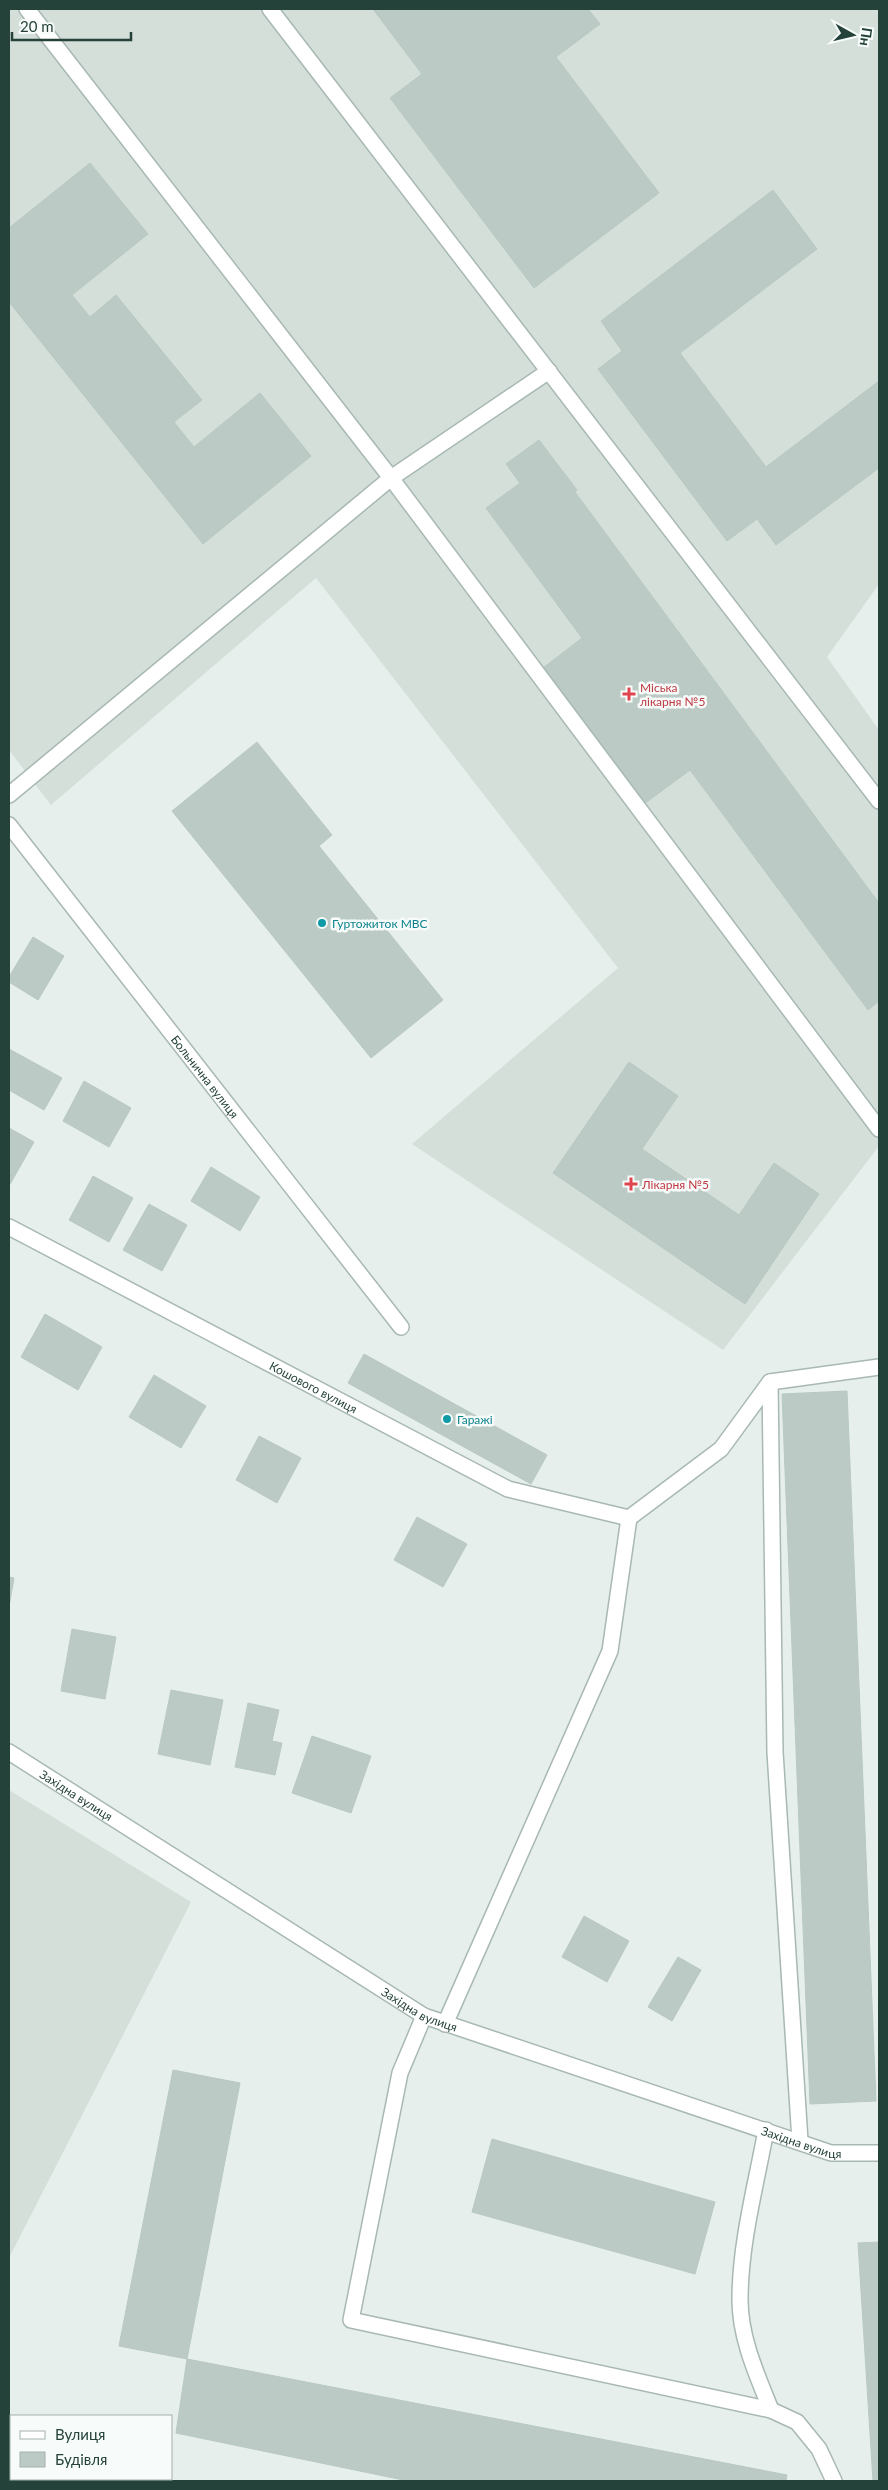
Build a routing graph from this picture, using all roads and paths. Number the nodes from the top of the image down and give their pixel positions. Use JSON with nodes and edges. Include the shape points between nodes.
{"nodes":[{"id":1,"x":27,"y":9,"type":"edge"},
{"id":2,"x":270,"y":9,"type":"edge"},
{"id":3,"x":549,"y":371,"type":"junction"},
{"id":4,"x":391,"y":478,"type":"junction"},
{"id":5,"x":9,"y":795,"type":"edge"},
{"id":6,"x":879,"y":801,"type":"edge"},
{"id":7,"x":9,"y":825,"type":"edge"},
{"id":8,"x":879,"y":1129,"type":"edge"},
{"id":9,"x":9,"y":1227,"type":"edge"},
{"id":10,"x":402,"y":1327,"type":"dead end"},
{"id":11,"x":879,"y":1367,"type":"edge"},
{"id":12,"x":770,"y":1382,"type":"junction"},
{"id":13,"x":629,"y":1518,"type":"junction"},
{"id":14,"x":9,"y":1752,"type":"edge"},
{"id":15,"x":424,"y":2016,"type":"junction"},
{"id":16,"x":445,"y":2024,"type":"junction"},
{"id":17,"x":766,"y":2130,"type":"junction"},
{"id":18,"x":800,"y":2141,"type":"junction"},
{"id":19,"x":879,"y":2153,"type":"edge"},
{"id":20,"x":770,"y":2410,"type":"junction"},
{"id":21,"x":834,"y":2481,"type":"edge"}],
"edges":[{"from":1,"to":4,"type":"street"},
{"from":2,"to":3,"type":"street"},
{"from":3,"to":4,"type":"street"},
{"from":3,"to":6,"type":"street"},
{"from":4,"to":5,"type":"street"},
{"from":4,"to":8,"type":"street"},
{"from":7,"to":10,"type":"street","name":"Больнична вулиця"},
{"from":9,"to":13,"type":"street","name":"Кошового вулиця","via":[[508,1489]]},
{"from":11,"to":12,"type":"street"},
{"from":12,"to":13,"type":"street","via":[[721,1449]]},
{"from":12,"to":18,"type":"street","via":[[775,1752]]},
{"from":13,"to":16,"type":"street","via":[[610,1650]]},
{"from":14,"to":15,"type":"street","name":"Західна вулиця"},
{"from":15,"to":16,"type":"street","name":"Західна вулиця"},
{"from":15,"to":20,"type":"street","via":[[400,2074],[351,2320]]},
{"from":16,"to":17,"type":"street","name":"Західна вулиця"},
{"from":17,"to":18,"type":"street","name":"Західна вулиця"},
{"from":17,"to":20,"type":"street","via":[[746,2240],[740,2301],[749,2353]]},
{"from":18,"to":19,"type":"street","name":"Західна вулиця","via":[[830,2153]]},
{"from":20,"to":21,"type":"street","via":[[797,2422],[819,2448]]}]}
